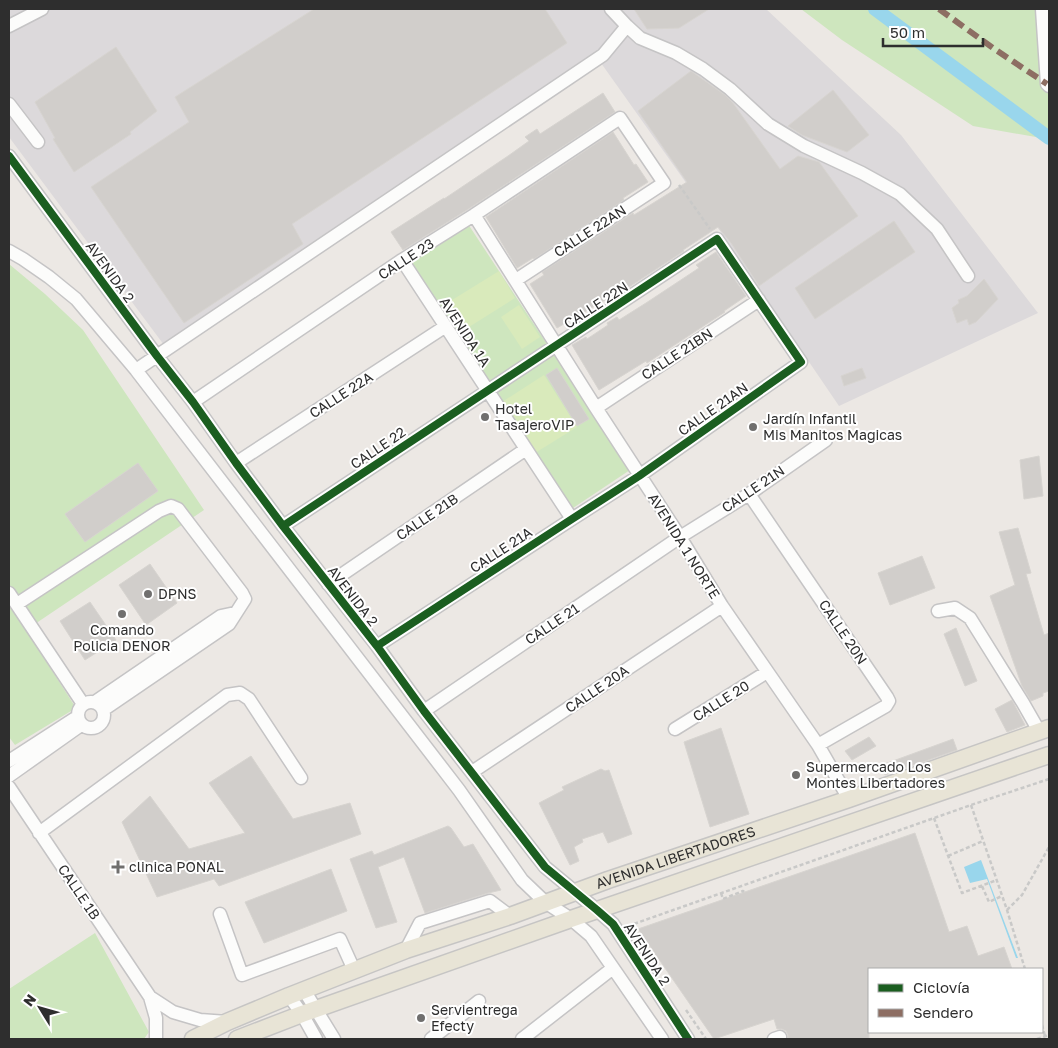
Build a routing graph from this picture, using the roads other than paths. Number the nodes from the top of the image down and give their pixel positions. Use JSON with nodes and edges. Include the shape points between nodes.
{"nodes":[{"id":1,"x":42,"y":9,"type":"edge"},
{"id":2,"x":611,"y":9,"type":"edge"},
{"id":3,"x":1042,"y":9,"type":"edge"},
{"id":4,"x":9,"y":26,"type":"edge"},
{"id":5,"x":627,"y":26,"type":"junction"},
{"id":6,"x":1049,"y":86,"type":"edge"},
{"id":7,"x":9,"y":104,"type":"edge"},
{"id":8,"x":38,"y":142,"type":"dead end"},
{"id":9,"x":9,"y":156,"type":"edge"},
{"id":10,"x":664,"y":183,"type":"joint"},
{"id":11,"x":474,"y":215,"type":"junction"},
{"id":12,"x":9,"y":251,"type":"edge"},
{"id":13,"x":402,"y":260,"type":"junction"},
{"id":14,"x":968,"y":276,"type":"dead end"},
{"id":15,"x":516,"y":280,"type":"junction"},
{"id":16,"x":759,"y":300,"type":"junction"},
{"id":17,"x":446,"y":326,"type":"junction"},
{"id":18,"x":556,"y":346,"type":"junction"},
{"id":19,"x":157,"y":356,"type":"junction"},
{"id":20,"x":136,"y":370,"type":"junction"},
{"id":21,"x":488,"y":390,"type":"junction"},
{"id":22,"x":193,"y":402,"type":"junction"},
{"id":23,"x":596,"y":408,"type":"junction"},
{"id":24,"x":826,"y":440,"type":"dead end"},
{"id":25,"x":526,"y":449,"type":"junction"},
{"id":26,"x":236,"y":463,"type":"junction"},
{"id":27,"x":640,"y":476,"type":"junction"},
{"id":28,"x":749,"y":494,"type":"junction"},
{"id":29,"x":572,"y":519,"type":"junction"},
{"id":30,"x":283,"y":526,"type":"junction"},
{"id":31,"x":680,"y":537,"type":"junction"},
{"id":32,"x":328,"y":584,"type":"junction"},
{"id":33,"x":9,"y":593,"type":"edge"},
{"id":34,"x":17,"y":604,"type":"junction"},
{"id":35,"x":722,"y":606,"type":"junction"},
{"id":36,"x":938,"y":611,"type":"dead end"},
{"id":37,"x":376,"y":646,"type":"junction"},
{"id":38,"x":767,"y":672,"type":"junction"},
{"id":39,"x":94,"y":705,"type":"junction"},
{"id":40,"x":424,"y":711,"type":"junction"},
{"id":41,"x":79,"y":721,"type":"junction"},
{"id":42,"x":675,"y":729,"type":"dead end"},
{"id":43,"x":1044,"y":730,"type":"edge"},
{"id":44,"x":818,"y":745,"type":"junction"},
{"id":45,"x":1049,"y":755,"type":"edge"},
{"id":46,"x":9,"y":761,"type":"edge"},
{"id":47,"x":472,"y":772,"type":"junction"},
{"id":48,"x":9,"y":776,"type":"edge"},
{"id":49,"x":301,"y":778,"type":"dead end"},
{"id":50,"x":9,"y":787,"type":"edge"},
{"id":51,"x":849,"y":799,"type":"junction"},
{"id":52,"x":39,"y":833,"type":"junction"},
{"id":53,"x":574,"y":891,"type":"junction"},
{"id":54,"x":545,"y":902,"type":"junction"},
{"id":55,"x":598,"y":910,"type":"junction"},
{"id":56,"x":220,"y":914,"type":"dead end"},
{"id":57,"x":571,"y":919,"type":"junction"},
{"id":58,"x":613,"y":968,"type":"junction"},
{"id":59,"x":354,"y":970,"type":"junction"},
{"id":60,"x":297,"y":993,"type":"junction"},
{"id":61,"x":150,"y":997,"type":"junction"},
{"id":62,"x":479,"y":1001,"type":"dead end"},
{"id":63,"x":309,"y":1012,"type":"junction"},
{"id":64,"x":227,"y":1022,"type":"junction"},
{"id":65,"x":156,"y":1039,"type":"edge"},
{"id":66,"x":193,"y":1039,"type":"edge"},
{"id":67,"x":237,"y":1039,"type":"edge"},
{"id":68,"x":316,"y":1039,"type":"edge"},
{"id":69,"x":334,"y":1039,"type":"edge"},
{"id":70,"x":431,"y":1039,"type":"edge"},
{"id":71,"x":522,"y":1039,"type":"edge"},
{"id":72,"x":662,"y":1039,"type":"edge"},
{"id":73,"x":688,"y":1039,"type":"edge"}],
"edges":[{"from":1,"to":4,"type":"street"},
{"from":2,"to":5,"type":"street"},
{"from":3,"to":6,"type":"street"},
{"from":5,"to":14,"type":"street","via":[[640,38],[703,69],[768,124],[804,146],[900,194],[937,229]]},
{"from":5,"to":19,"type":"street","via":[[603,56]]},
{"from":7,"to":8,"type":"street"},
{"from":9,"to":19,"type":"street","name":"AVENIDA 2"},
{"from":10,"to":11,"type":"street","name":"CALLE 23","via":[[620,118]]},
{"from":10,"to":15,"type":"street","name":"CALLE 22AN"},
{"from":11,"to":13,"type":"street","name":"CALLE 23"},
{"from":11,"to":15,"type":"street","name":"AVENIDA 1 NORTE"},
{"from":12,"to":20,"type":"street","via":[[50,277],[76,299]]},
{"from":13,"to":17,"type":"street","name":"AVENIDA 1A"},
{"from":13,"to":22,"type":"street","name":"CALLE 23"},
{"from":15,"to":18,"type":"street","name":"AVENIDA 1 NORTE"},
{"from":16,"to":18,"type":"street","name":"CALLE 22N","via":[[717,239]]},
{"from":16,"to":23,"type":"street","name":"CALLE 21BN"},
{"from":16,"to":27,"type":"street","name":"CALLE 21AN","via":[[801,362]]},
{"from":17,"to":21,"type":"street","name":"AVENIDA 1A"},
{"from":17,"to":26,"type":"street","name":"CALLE 22A"},
{"from":18,"to":21,"type":"street","name":"CALLE 22N"},
{"from":18,"to":23,"type":"street","name":"AVENIDA 1 NORTE"},
{"from":19,"to":20,"type":"street"},
{"from":19,"to":22,"type":"street","name":"AVENIDA 2"},
{"from":20,"to":54,"type":"street","via":[[459,790],[522,880]]},
{"from":21,"to":25,"type":"street","name":"AVENIDA 1A"},
{"from":21,"to":30,"type":"street","name":"CALLE 22"},
{"from":22,"to":26,"type":"street","name":"AVENIDA 2"},
{"from":23,"to":27,"type":"street","name":"AVENIDA 1 NORTE"},
{"from":24,"to":28,"type":"street","name":"CALLE 21N"},
{"from":25,"to":29,"type":"street","name":"AVENIDA 1A"},
{"from":25,"to":32,"type":"street","name":"CALLE 21B"},
{"from":26,"to":30,"type":"street","name":"AVENIDA 2"},
{"from":27,"to":29,"type":"street","name":"CALLE 21A"},
{"from":27,"to":31,"type":"street","name":"AVENIDA 1 NORTE"},
{"from":28,"to":31,"type":"street","name":"CALLE 21N"},
{"from":28,"to":44,"type":"street","name":"CALLE 20N","via":[[888,697],[886,706]]},
{"from":29,"to":37,"type":"street","name":"CALLE 21A"},
{"from":30,"to":32,"type":"street","name":"AVENIDA 2"},
{"from":31,"to":35,"type":"street","name":"AVENIDA 1 NORTE"},
{"from":31,"to":40,"type":"street","name":"CALLE 21"},
{"from":32,"to":37,"type":"street","name":"AVENIDA 2"},
{"from":33,"to":34,"type":"street"},
{"from":34,"to":39,"type":"street"},
{"from":34,"to":39,"type":"street","via":[[159,511],[171,506],[178,509],[245,599],[235,613],[221,616]]},
{"from":35,"to":38,"type":"street","name":"AVENIDA 1 NORTE"},
{"from":35,"to":47,"type":"street","name":"CALLE 20A"},
{"from":36,"to":43,"type":"street","via":[[955,608],[970,618]]},
{"from":37,"to":40,"type":"street","name":"AVENIDA 2"},
{"from":38,"to":42,"type":"street","name":"CALLE 20"},
{"from":38,"to":44,"type":"street","name":"AVENIDA 1 NORTE"},
{"from":39,"to":41,"type":"street","via":[[79,707]]},
{"from":39,"to":41,"type":"street","via":[[103,719],[98,726],[89,728]]},
{"from":40,"to":47,"type":"street","name":"AVENIDA 2"},
{"from":41,"to":46,"type":"street"},
{"from":41,"to":48,"type":"street"},
{"from":43,"to":51,"type":"main road","name":"AVENIDA LIBERTADORES"},
{"from":44,"to":51,"type":"street","name":"AVENIDA 1 NORTE"},
{"from":45,"to":55,"type":"main road","name":"AVENIDA LIBERTADORES"},
{"from":47,"to":53,"type":"street","name":"AVENIDA 2","via":[[545,867]]},
{"from":49,"to":52,"type":"street","via":[[249,699],[240,693],[228,695]]},
{"from":50,"to":52,"type":"street","name":"CALLE 1B"},
{"from":51,"to":53,"type":"main road","name":"AVENIDA LIBERTADORES"},
{"from":52,"to":61,"type":"street","name":"CALLE 1B"},
{"from":53,"to":54,"type":"main road","name":"AVENIDA LIBERTADORES"},
{"from":53,"to":55,"type":"street","name":"AVENIDA 2"},
{"from":54,"to":57,"type":"street"},
{"from":54,"to":59,"type":"main road","name":"AVENIDA LIBERTADORES"},
{"from":55,"to":57,"type":"main road","name":"AVENIDA LIBERTADORES"},
{"from":55,"to":73,"type":"street","name":"AVENIDA 2","via":[[613,924]]},
{"from":56,"to":59,"type":"street","via":[[242,974],[340,939]]},
{"from":57,"to":58,"type":"street","via":[[591,936]]},
{"from":57,"to":63,"type":"main road","name":"AVENIDA LIBERTADORES"},
{"from":58,"to":71,"type":"street"},
{"from":58,"to":72,"type":"street"},
{"from":59,"to":60,"type":"main road","name":"AVENIDA LIBERTADORES"},
{"from":60,"to":63,"type":"street"},
{"from":60,"to":64,"type":"main road","name":"AVENIDA LIBERTADORES"},
{"from":61,"to":64,"type":"street","name":"CALLE 1B","via":[[173,1012],[200,1020]]},
{"from":61,"to":65,"type":"street","name":"CALLE 1B","via":[[156,1018]]},
{"from":62,"to":70,"type":"street"},
{"from":63,"to":67,"type":"main road","name":"AVENIDA LIBERTADORES"},
{"from":63,"to":68,"type":"street"},
{"from":63,"to":69,"type":"street"},
{"from":64,"to":66,"type":"main road","name":"AVENIDA LIBERTADORES"}]}
